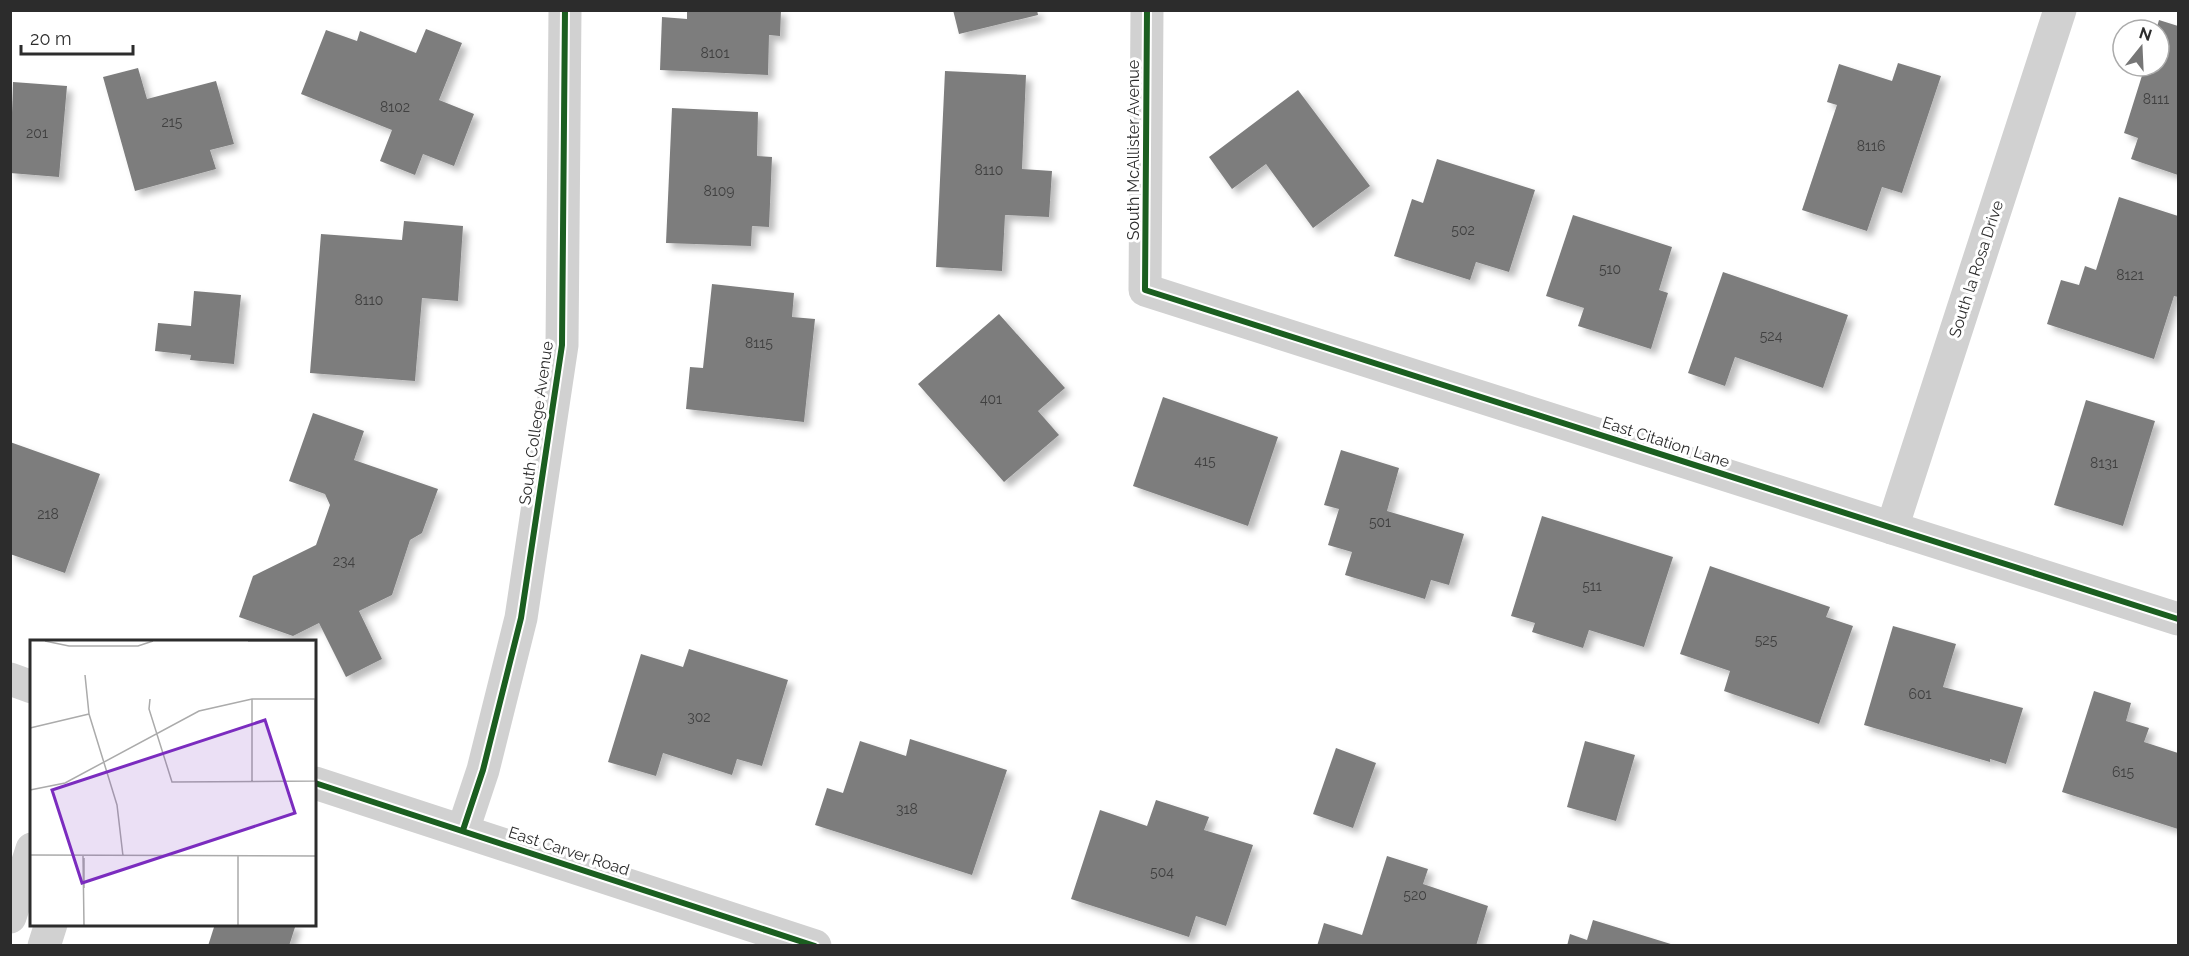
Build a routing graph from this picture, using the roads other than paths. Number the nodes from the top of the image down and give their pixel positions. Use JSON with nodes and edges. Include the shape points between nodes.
{"nodes":[{"id":1,"x":565,"y":10,"type":"edge"},
{"id":2,"x":1147,"y":10,"type":"edge"},
{"id":3,"x":2060,"y":10,"type":"edge"},
{"id":4,"x":1145,"y":290,"type":"joint"},
{"id":5,"x":1892,"y":528,"type":"junction"},
{"id":6,"x":2178,"y":619,"type":"edge"},
{"id":7,"x":10,"y":679,"type":"edge"},
{"id":8,"x":30,"y":686,"type":"edge"},
{"id":9,"x":316,"y":783,"type":"edge"},
{"id":10,"x":463,"y":830,"type":"junction"},
{"id":11,"x":30,"y":855,"type":"edge"},
{"id":12,"x":10,"y":916,"type":"edge"},
{"id":13,"x":50,"y":926,"type":"edge"},
{"id":14,"x":44,"y":945,"type":"edge"},
{"id":15,"x":815,"y":945,"type":"edge"}],
"edges":[{"from":1,"to":10,"type":"street","name":"South College Avenue","via":[[562,345],[521,618],[483,770]]},
{"from":2,"to":4,"type":"street","name":"South McAllister Avenue"},
{"from":3,"to":5,"type":"street","name":"South la Rosa Drive"},
{"from":4,"to":5,"type":"street","name":"East Citation Lane"},
{"from":5,"to":6,"type":"street","name":"East Citation Lane"},
{"from":7,"to":8,"type":"street"},
{"from":9,"to":10,"type":"street","name":"East Carver Road"},
{"from":10,"to":15,"type":"street","name":"East Carver Road"},
{"from":11,"to":12,"type":"street"},
{"from":13,"to":14,"type":"street"}]}
